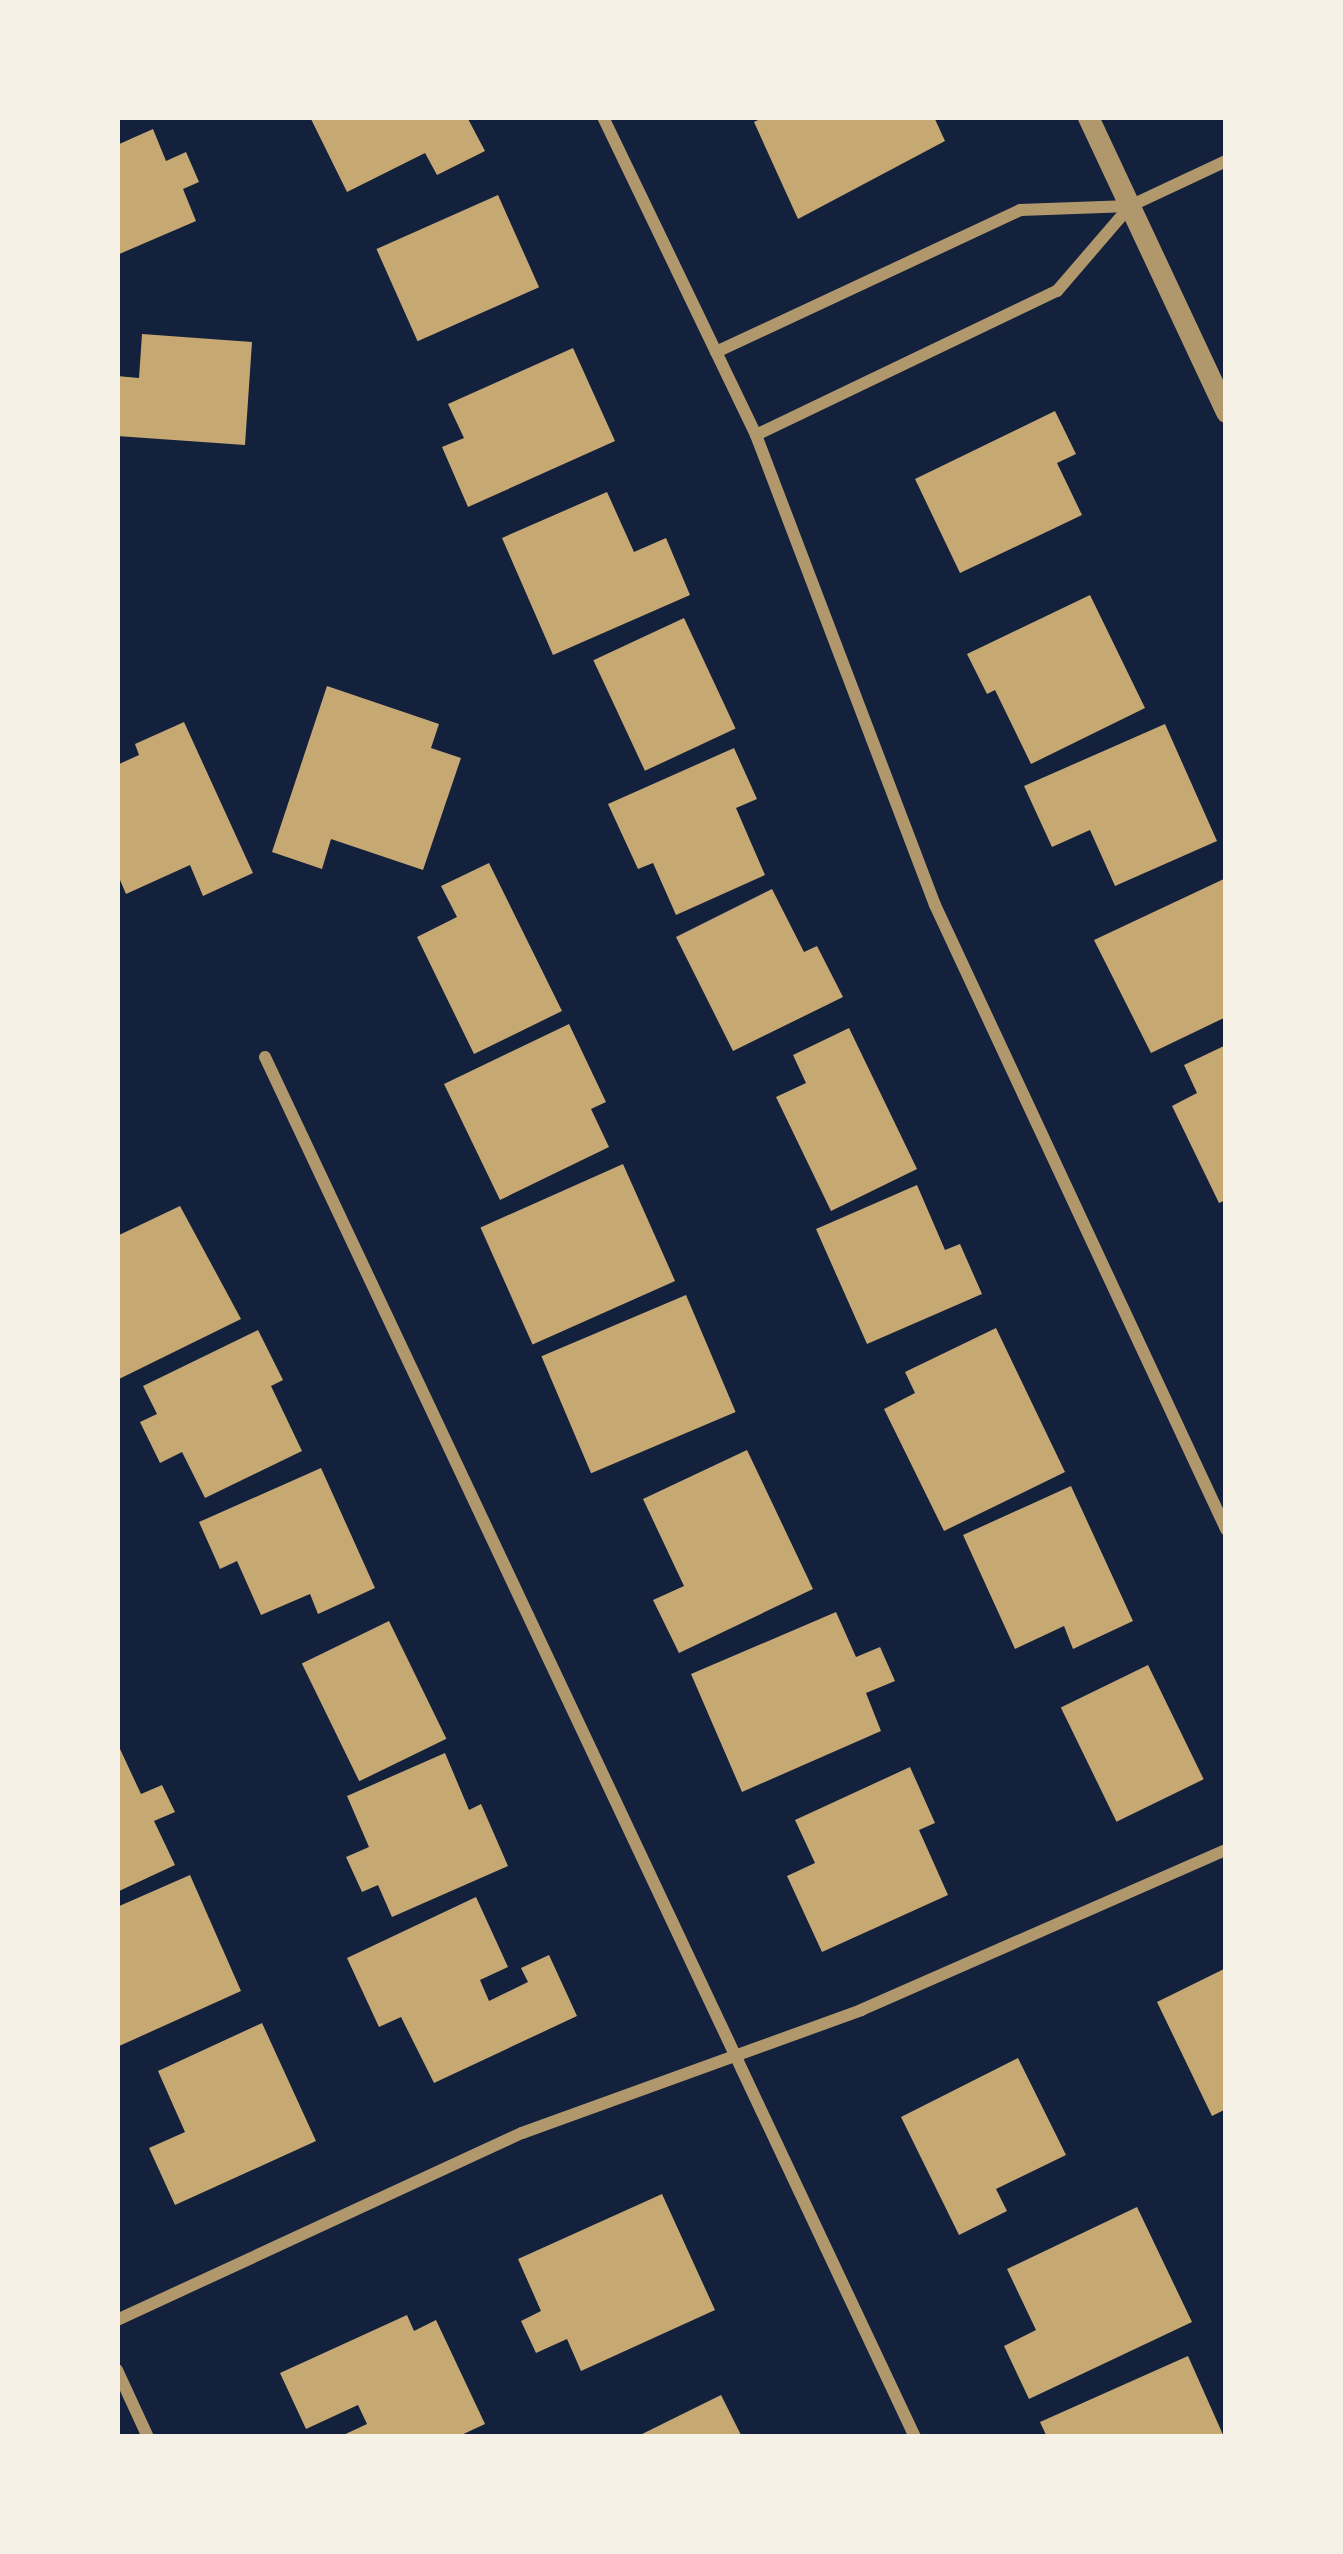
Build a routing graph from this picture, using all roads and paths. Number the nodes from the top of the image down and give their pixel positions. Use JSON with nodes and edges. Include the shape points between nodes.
{"nodes":[{"id":1,"x":603,"y":117,"type":"edge"},
{"id":2,"x":1088,"y":117,"type":"edge"},
{"id":3,"x":1226,"y":161,"type":"edge"},
{"id":4,"x":1130,"y":206,"type":"junction"},
{"id":5,"x":716,"y":352,"type":"junction"},
{"id":6,"x":1226,"y":412,"type":"edge"},
{"id":7,"x":756,"y":435,"type":"junction"},
{"id":8,"x":265,"y":1057,"type":"dead end"},
{"id":9,"x":1226,"y":1528,"type":"edge"},
{"id":10,"x":1226,"y":1850,"type":"edge"},
{"id":11,"x":739,"y":2058,"type":"junction"},
{"id":12,"x":117,"y":2320,"type":"edge"},
{"id":13,"x":117,"y":2370,"type":"edge"},
{"id":14,"x":148,"y":2437,"type":"edge"},
{"id":15,"x":915,"y":2437,"type":"edge"}],
"edges":[{"from":1,"to":5,"type":"street"},
{"from":2,"to":4,"type":"street"},
{"from":3,"to":4,"type":"street"},
{"from":4,"to":5,"type":"street","via":[[1020,210]]},
{"from":4,"to":6,"type":"street"},
{"from":4,"to":7,"type":"street","via":[[1057,291]]},
{"from":5,"to":7,"type":"street"},
{"from":7,"to":9,"type":"street","via":[[935,905]]},
{"from":8,"to":11,"type":"street"},
{"from":10,"to":11,"type":"street","via":[[1004,1952]]},
{"from":11,"to":12,"type":"street","via":[[522,2133]]},
{"from":11,"to":15,"type":"street"},
{"from":13,"to":14,"type":"street"}]}
